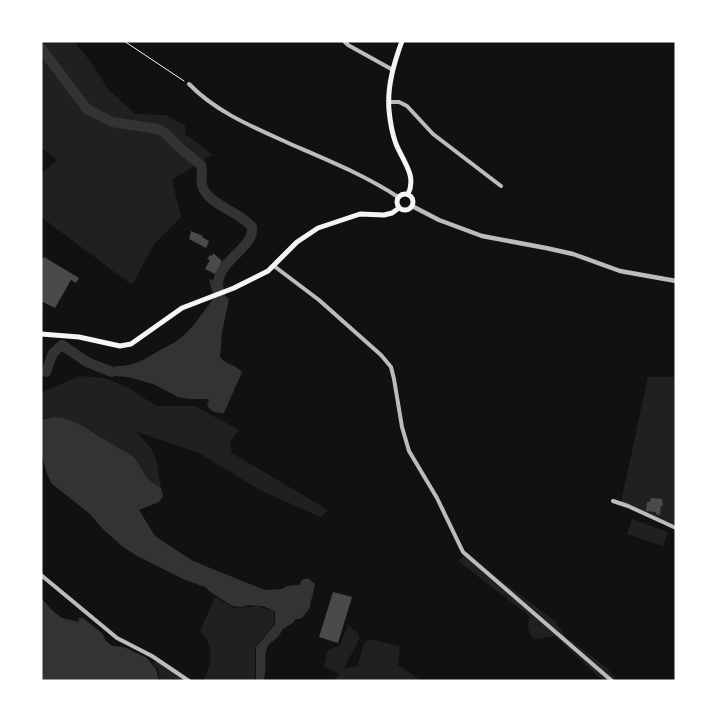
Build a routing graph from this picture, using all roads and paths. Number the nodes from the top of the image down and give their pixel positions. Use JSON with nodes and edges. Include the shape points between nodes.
{"nodes":[{"id":1,"x":124,"y":41,"type":"edge"},
{"id":2,"x":344,"y":41,"type":"edge"},
{"id":3,"x":402,"y":41,"type":"edge"},
{"id":4,"x":393,"y":70,"type":"junction"},
{"id":5,"x":189,"y":84,"type":"joint"},
{"id":6,"x":389,"y":102,"type":"junction"},
{"id":7,"x":501,"y":186,"type":"dead end"},
{"id":8,"x":408,"y":194,"type":"junction"},
{"id":9,"x":398,"y":197,"type":"junction"},
{"id":10,"x":412,"y":206,"type":"junction"},
{"id":11,"x":399,"y":208,"type":"junction"},
{"id":12,"x":274,"y":266,"type":"junction"},
{"id":13,"x":676,"y":281,"type":"edge"},
{"id":14,"x":41,"y":334,"type":"edge"},
{"id":15,"x":612,"y":501,"type":"dead end"},
{"id":16,"x":676,"y":528,"type":"edge"},
{"id":17,"x":41,"y":575,"type":"edge"},
{"id":18,"x":188,"y":681,"type":"edge"},
{"id":19,"x":612,"y":681,"type":"edge"}],
"edges":[{"from":1,"to":5,"type":"path"},
{"from":2,"to":4,"type":"street"},
{"from":3,"to":4,"type":"main road"},
{"from":4,"to":6,"type":"main road"},
{"from":5,"to":9,"type":"street","via":[[222,111]]},
{"from":6,"to":7,"type":"street","via":[[406,106],[433,134]]},
{"from":6,"to":8,"type":"main road","via":[[393,134],[410,172],[412,182]]},
{"from":8,"to":9,"type":"main road"},
{"from":8,"to":10,"type":"main road","via":[[413,200]]},
{"from":9,"to":11,"type":"main road"},
{"from":10,"to":11,"type":"main road","via":[[406,210]]},
{"from":10,"to":13,"type":"street","via":[[482,236],[573,254],[620,271]]},
{"from":11,"to":12,"type":"main road","via":[[392,214],[360,214],[318,228],[297,242]]},
{"from":12,"to":14,"type":"main road","via":[[261,275],[182,308],[139,340],[125,346]]},
{"from":12,"to":19,"type":"street","via":[[319,300],[391,367],[409,451],[463,552]]},
{"from":15,"to":16,"type":"street"},
{"from":17,"to":18,"type":"street","via":[[117,638],[146,652]]}]}
